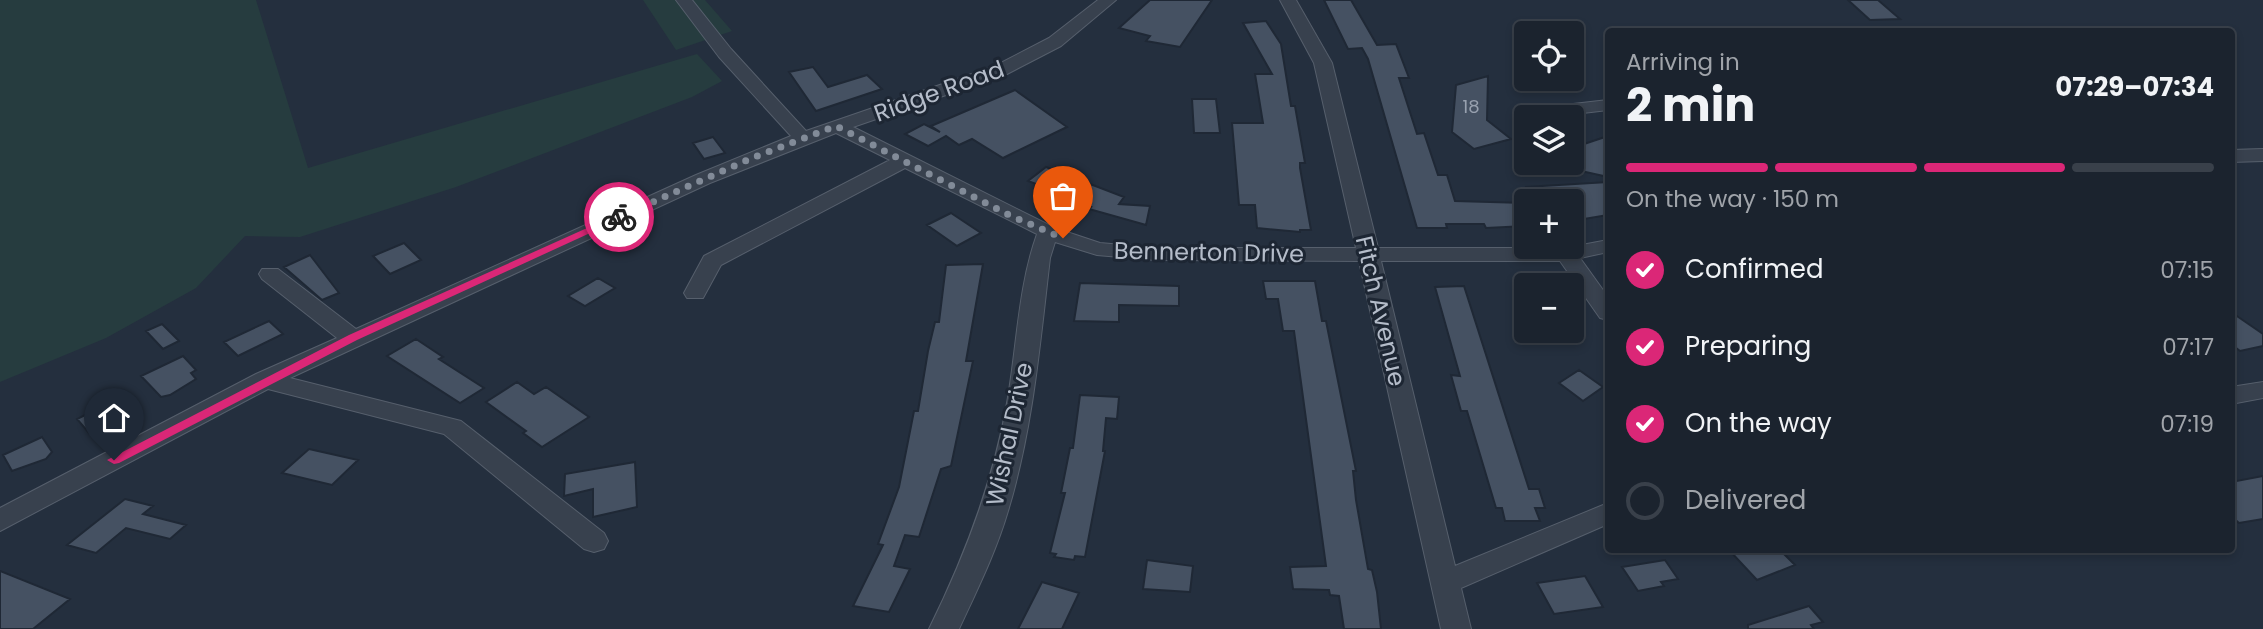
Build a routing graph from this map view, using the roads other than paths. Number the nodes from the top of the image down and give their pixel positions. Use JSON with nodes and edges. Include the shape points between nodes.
{"nodes":[{"id":1,"x":684,"y":0,"type":"edge"},
{"id":2,"x":1108,"y":0,"type":"edge"},
{"id":3,"x":1287,"y":0,"type":"edge"},
{"id":4,"x":1605,"y":104,"type":"edge"},
{"id":5,"x":1584,"y":107,"type":"edge"},
{"id":6,"x":836,"y":126,"type":"junction"},
{"id":7,"x":803,"y":138,"type":"junction"},
{"id":8,"x":2263,"y":155,"type":"edge"},
{"id":9,"x":2235,"y":156,"type":"edge"},
{"id":10,"x":903,"y":161,"type":"junction"},
{"id":11,"x":1048,"y":232,"type":"junction"},
{"id":12,"x":1605,"y":247,"type":"edge"},
{"id":13,"x":1584,"y":251,"type":"edge"},
{"id":14,"x":1368,"y":254,"type":"junction"},
{"id":15,"x":1514,"y":254,"type":"edge"},
{"id":16,"x":1570,"y":259,"type":"edge"},
{"id":17,"x":270,"y":274,"type":"dead end"},
{"id":18,"x":695,"y":293,"type":"dead end"},
{"id":19,"x":1605,"y":309,"type":"edge"},
{"id":20,"x":353,"y":338,"type":"junction"},
{"id":21,"x":265,"y":380,"type":"junction"},
{"id":22,"x":2263,"y":390,"type":"edge"},
{"id":23,"x":2235,"y":395,"type":"edge"},
{"id":24,"x":1605,"y":514,"type":"edge"},
{"id":25,"x":0,"y":520,"type":"edge"},
{"id":26,"x":594,"y":541,"type":"dead end"},
{"id":27,"x":1444,"y":583,"type":"junction"},
{"id":28,"x":944,"y":629,"type":"edge"},
{"id":29,"x":1456,"y":629,"type":"edge"}],
"edges":[{"from":1,"to":7,"type":"street","via":[[725,53]]},
{"from":2,"to":6,"type":"street","name":"Ridge Road","via":[[1055,42],[1001,70]]},
{"from":3,"to":14,"type":"street","name":"Fitch Avenue","via":[[1326,72]]},
{"from":4,"to":5,"type":"street"},
{"from":6,"to":7,"type":"street","name":"Ridge Road"},
{"from":6,"to":10,"type":"street","name":"Bennerton Drive"},
{"from":7,"to":20,"type":"street","name":"Ridge Road"},
{"from":8,"to":9,"type":"street"},
{"from":10,"to":11,"type":"street","name":"Bennerton Drive"},
{"from":10,"to":18,"type":"street","via":[[712,261]]},
{"from":11,"to":14,"type":"street","name":"Bennerton Drive","via":[[1078,244],[1120,252]]},
{"from":11,"to":28,"type":"street","name":"Wishal Drive","via":[[1039,258],[1017,421],[1003,481],[982,547]]},
{"from":12,"to":13,"type":"street","name":"Bennerton Drive"},
{"from":14,"to":15,"type":"street","name":"Bennerton Drive"},
{"from":14,"to":27,"type":"street","name":"Fitch Avenue"},
{"from":16,"to":19,"type":"street"},
{"from":17,"to":20,"type":"street"},
{"from":20,"to":21,"type":"street","name":"Ridge Road"},
{"from":21,"to":25,"type":"street","name":"Ridge Road"},
{"from":21,"to":26,"type":"street","via":[[452,427]]},
{"from":22,"to":23,"type":"street"},
{"from":24,"to":27,"type":"street"},
{"from":27,"to":29,"type":"street","name":"Fitch Avenue"}]}
